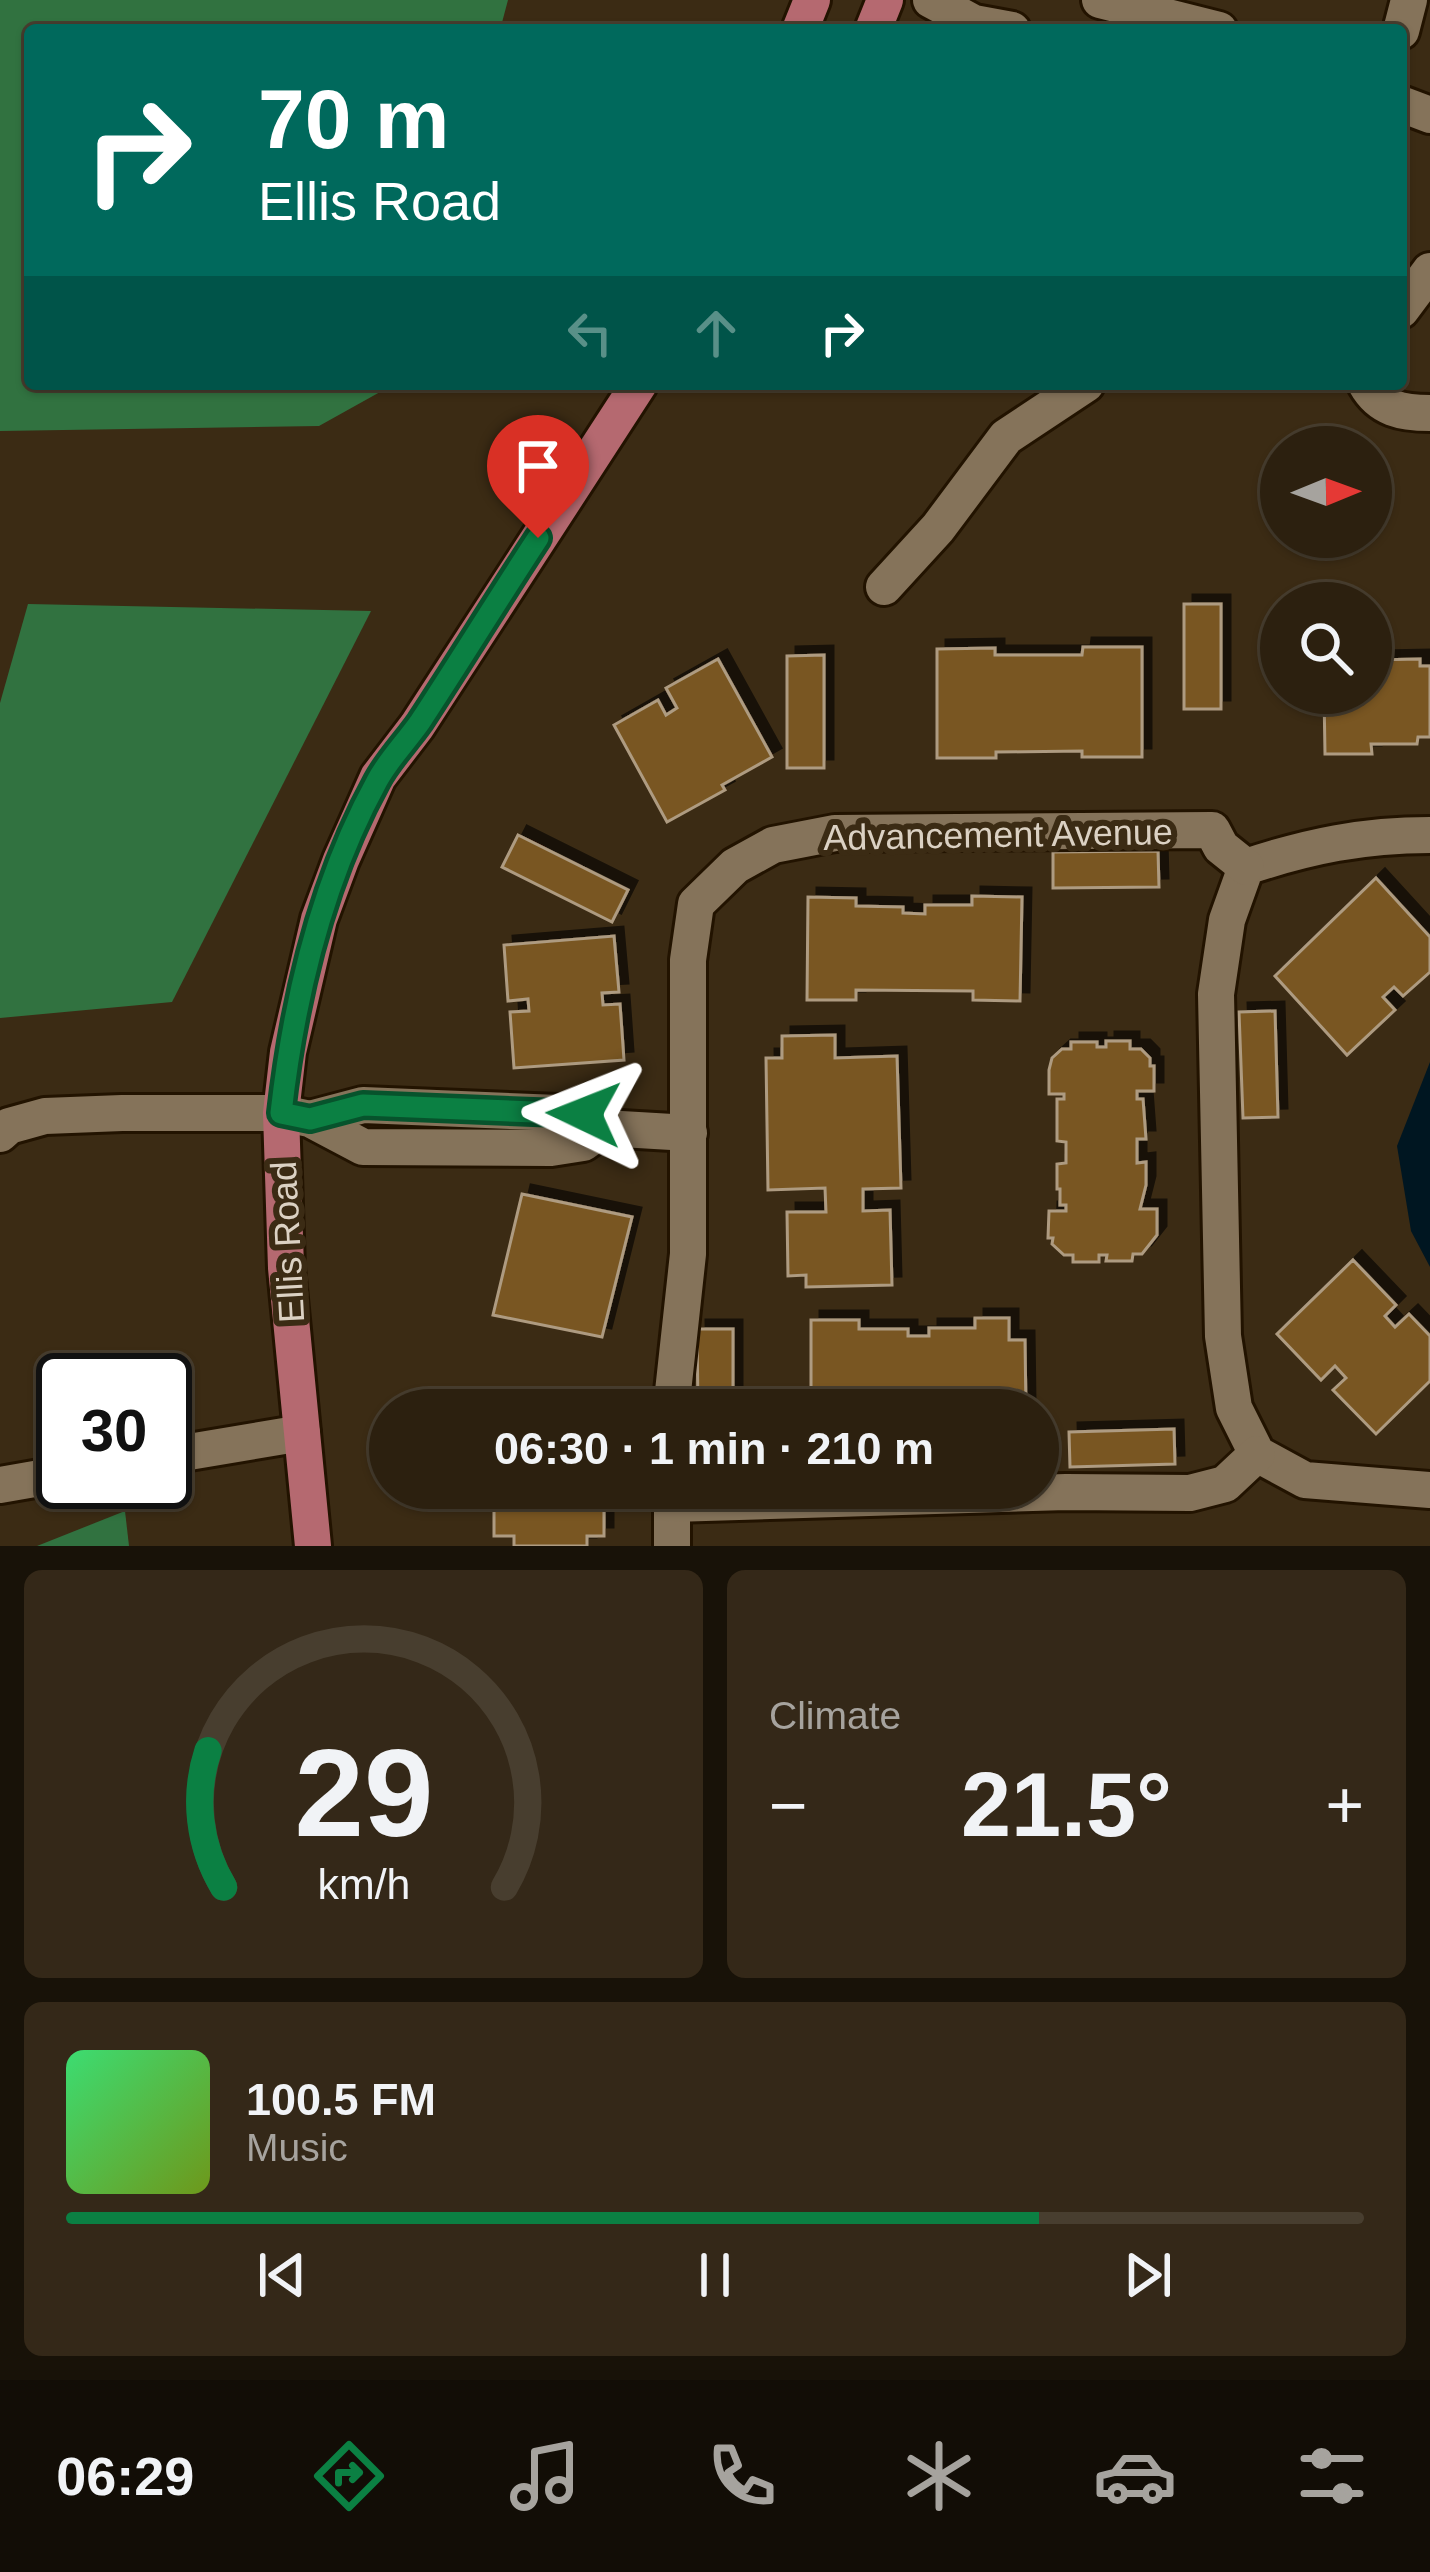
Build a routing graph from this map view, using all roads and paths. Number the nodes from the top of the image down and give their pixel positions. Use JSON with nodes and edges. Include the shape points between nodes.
{"nodes":[{"id":1,"x":931,"y":0,"type":"edge"},
{"id":2,"x":1100,"y":0,"type":"edge"},
{"id":3,"x":979,"y":24,"type":"edge"},
{"id":4,"x":1195,"y":24,"type":"edge"},
{"id":5,"x":1430,"y":271,"type":"edge"},
{"id":6,"x":1407,"y":302,"type":"edge"},
{"id":7,"x":635,"y":390,"type":"edge"},
{"id":8,"x":1077,"y":390,"type":"edge"},
{"id":9,"x":1370,"y":390,"type":"edge"},
{"id":10,"x":1430,"y":413,"type":"edge"},
{"id":11,"x":884,"y":587,"type":"dead end"},
{"id":12,"x":1430,"y":835,"type":"edge"},
{"id":13,"x":1246,"y":868,"type":"junction"},
{"id":14,"x":296,"y":1116,"type":"junction"},
{"id":15,"x":689,"y":1133,"type":"junction"},
{"id":16,"x":0,"y":1134,"type":"edge"},
{"id":17,"x":673,"y":1389,"type":"edge"},
{"id":18,"x":302,"y":1433,"type":"junction"},
{"id":19,"x":192,"y":1451,"type":"edge"},
{"id":20,"x":1257,"y":1454,"type":"junction"},
{"id":21,"x":36,"y":1479,"type":"edge"},
{"id":22,"x":0,"y":1485,"type":"edge"},
{"id":23,"x":1430,"y":1490,"type":"edge"},
{"id":24,"x":1059,"y":1492,"type":"edge"},
{"id":25,"x":672,"y":1509,"type":"edge"},
{"id":26,"x":314,"y":1546,"type":"edge"},
{"id":27,"x":672,"y":1546,"type":"edge"}],
"edges":[{"from":1,"to":3,"type":"street"},
{"from":2,"to":4,"type":"street"},
{"from":5,"to":6,"type":"street"},
{"from":7,"to":14,"type":"main road","name":"Ellis Road","via":[[379,777],[319,919],[288,1052]]},
{"from":8,"to":11,"type":"street","via":[[1006,437]]},
{"from":9,"to":10,"type":"street","via":[[1394,409]]},
{"from":12,"to":13,"type":"street","via":[[1370,835]]},
{"from":13,"to":15,"type":"street","name":"Advancement Avenue","via":[[1212,830],[835,833],[773,844],[735,866],[696,904],[688,960]]},
{"from":13,"to":20,"type":"street","via":[[1227,920],[1216,994],[1223,1336],[1234,1408]]},
{"from":14,"to":15,"type":"street","via":[[363,1147],[528,1130],[583,1143],[604,1128]]},
{"from":14,"to":16,"type":"street","via":[[45,1116]]},
{"from":14,"to":18,"type":"main road","name":"Ellis Road","via":[[286,1268]]},
{"from":15,"to":17,"type":"street","name":"Advancement Avenue","via":[[688,1254]]},
{"from":18,"to":19,"type":"street"},
{"from":18,"to":26,"type":"main road","name":"Ellis Road"},
{"from":20,"to":23,"type":"street","via":[[1305,1480]]},
{"from":20,"to":24,"type":"street","via":[[1225,1484],[1190,1493]]},
{"from":21,"to":22,"type":"street"},
{"from":25,"to":27,"type":"street"}]}
